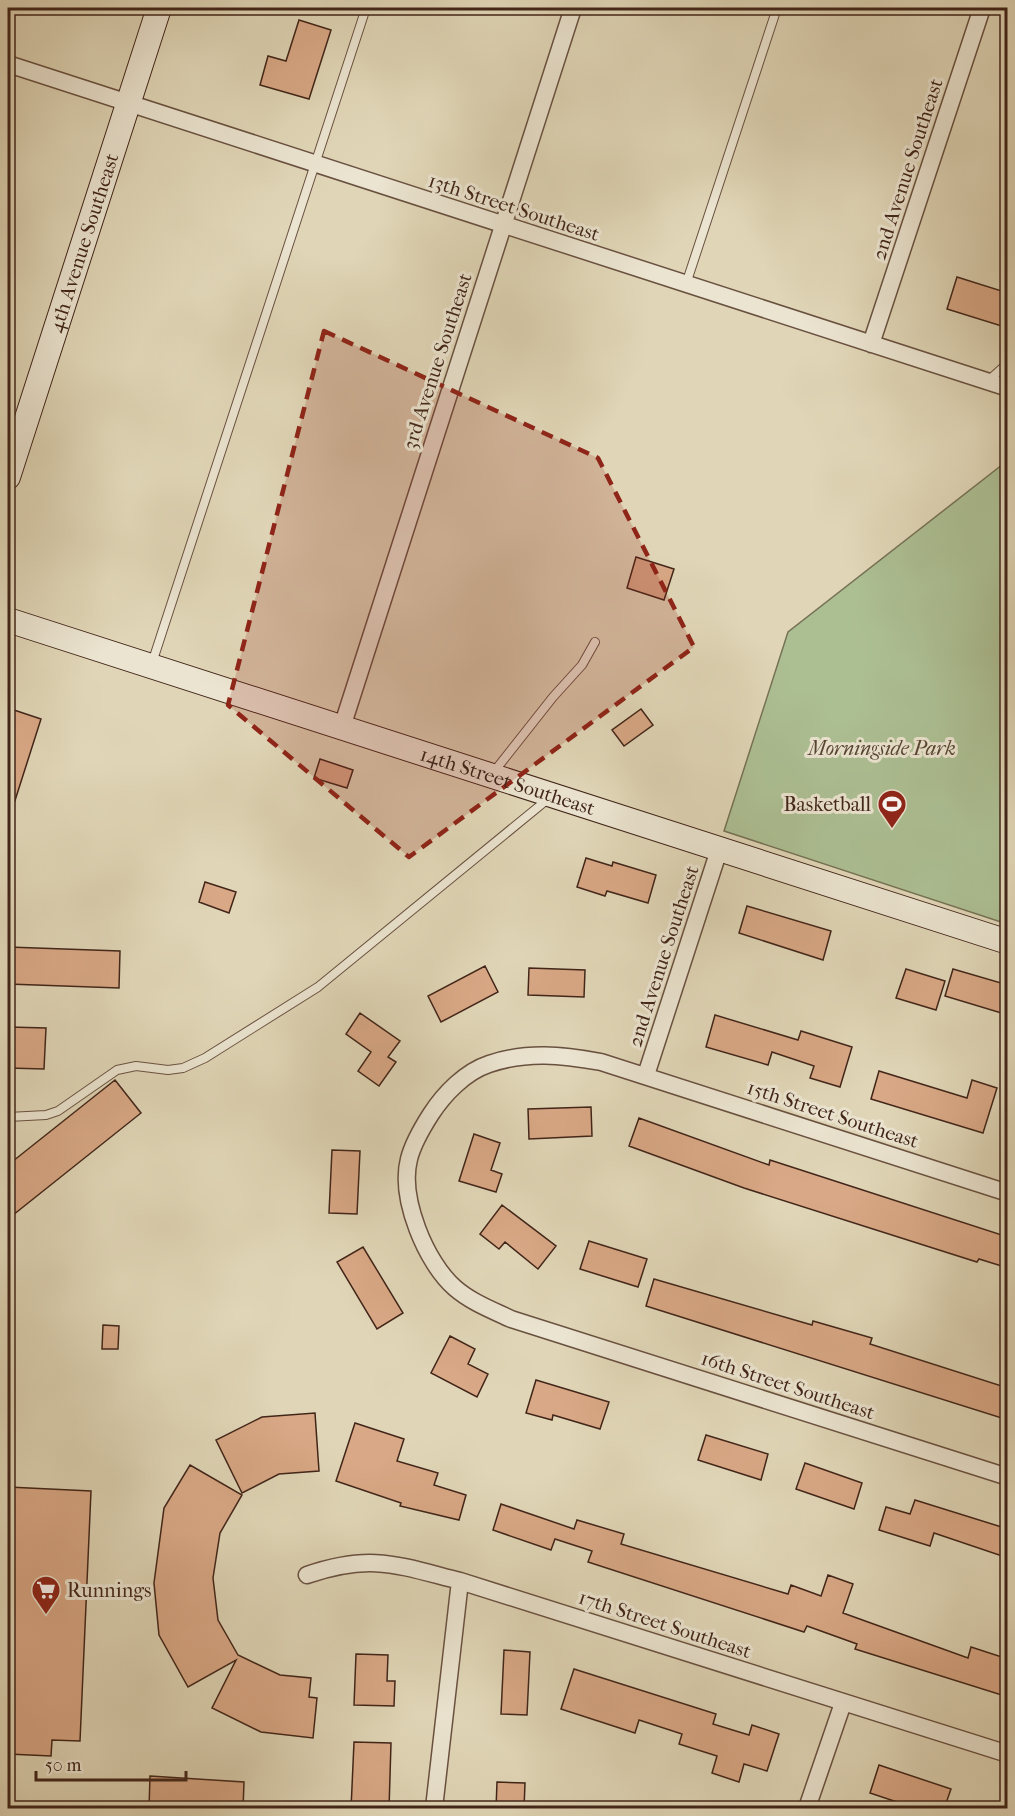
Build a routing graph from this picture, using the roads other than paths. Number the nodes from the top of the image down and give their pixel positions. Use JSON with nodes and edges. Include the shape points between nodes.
{"nodes":[{"id":1,"x":159,"y":8,"type":"edge"},
{"id":2,"x":366,"y":8,"type":"edge"},
{"id":3,"x":573,"y":8,"type":"edge"},
{"id":4,"x":777,"y":8,"type":"edge"},
{"id":5,"x":982,"y":8,"type":"edge"},
{"id":6,"x":8,"y":64,"type":"edge"},
{"id":7,"x":128,"y":104,"type":"junction"},
{"id":8,"x":315,"y":164,"type":"junction"},
{"id":9,"x":502,"y":226,"type":"junction"},
{"id":10,"x":686,"y":284,"type":"junction"},
{"id":11,"x":871,"y":344,"type":"junction"},
{"id":12,"x":1008,"y":363,"type":"edge"},
{"id":13,"x":988,"y":381,"type":"junction"},
{"id":14,"x":1008,"y":388,"type":"edge"},
{"id":15,"x":8,"y":477,"type":"edge"},
{"id":16,"x":8,"y":620,"type":"edge"},
{"id":17,"x":595,"y":642,"type":"dead end"},
{"id":18,"x":151,"y":666,"type":"junction"},
{"id":19,"x":342,"y":727,"type":"junction"},
{"id":20,"x":490,"y":776,"type":"junction"},
{"id":21,"x":552,"y":796,"type":"junction"},
{"id":22,"x":719,"y":850,"type":"junction"},
{"id":23,"x":1008,"y":942,"type":"edge"},
{"id":24,"x":646,"y":1076,"type":"junction"},
{"id":25,"x":8,"y":1117,"type":"edge"},
{"id":26,"x":420,"y":1130,"type":"joint"},
{"id":27,"x":1008,"y":1193,"type":"edge"},
{"id":28,"x":1008,"y":1477,"type":"edge"},
{"id":29,"x":307,"y":1575,"type":"dead end"},
{"id":30,"x":460,"y":1581,"type":"junction"},
{"id":31,"x":843,"y":1703,"type":"junction"},
{"id":32,"x":1008,"y":1754,"type":"edge"},
{"id":33,"x":434,"y":1809,"type":"edge"},
{"id":34,"x":807,"y":1809,"type":"edge"}],
"edges":[{"from":1,"to":7,"type":"street","name":"4th Avenue Southeast"},
{"from":2,"to":8,"type":"lane"},
{"from":3,"to":9,"type":"street","name":"3rd Avenue Southeast"},
{"from":4,"to":10,"type":"lane"},
{"from":5,"to":11,"type":"street","name":"2nd Avenue Southeast"},
{"from":6,"to":7,"type":"street","name":"13th Street Southeast"},
{"from":7,"to":8,"type":"street","name":"13th Street Southeast"},
{"from":7,"to":15,"type":"street","name":"4th Avenue Southeast"},
{"from":8,"to":9,"type":"street","name":"13th Street Southeast"},
{"from":8,"to":18,"type":"lane"},
{"from":9,"to":10,"type":"street","name":"13th Street Southeast"},
{"from":9,"to":19,"type":"street","name":"3rd Avenue Southeast"},
{"from":10,"to":11,"type":"street","name":"13th Street Southeast"},
{"from":11,"to":13,"type":"street","name":"13th Street Southeast"},
{"from":12,"to":13,"type":"lane"},
{"from":13,"to":14,"type":"street","name":"13th Street Southeast"},
{"from":16,"to":18,"type":"street","name":"14th Street Southeast"},
{"from":17,"to":20,"type":"lane","via":[[582,665]]},
{"from":18,"to":19,"type":"street","name":"14th Street Southeast"},
{"from":19,"to":20,"type":"street","name":"14th Street Southeast"},
{"from":20,"to":21,"type":"street","name":"14th Street Southeast"},
{"from":21,"to":22,"type":"street","name":"14th Street Southeast"},
{"from":21,"to":25,"type":"lane","via":[[318,987],[205,1058],[183,1068],[136,1066],[117,1070],[58,1111]]},
{"from":22,"to":23,"type":"street","name":"14th Street Southeast"},
{"from":22,"to":24,"type":"street","name":"2nd Avenue Southeast"},
{"from":24,"to":26,"type":"street","name":"15th Street Southeast","via":[[567,1055],[514,1058],[486,1065],[461,1080]]},
{"from":24,"to":27,"type":"street","name":"15th Street Southeast"},
{"from":26,"to":28,"type":"street","name":"16th Street Southeast","via":[[408,1160],[408,1192],[423,1244],[454,1288],[479,1305]]},
{"from":29,"to":30,"type":"street","name":"17th Street Southeast","via":[[365,1561],[386,1562]]},
{"from":30,"to":31,"type":"street","name":"17th Street Southeast"},
{"from":30,"to":33,"type":"street"},
{"from":31,"to":32,"type":"street","name":"17th Street Southeast"},
{"from":31,"to":34,"type":"street"}]}
